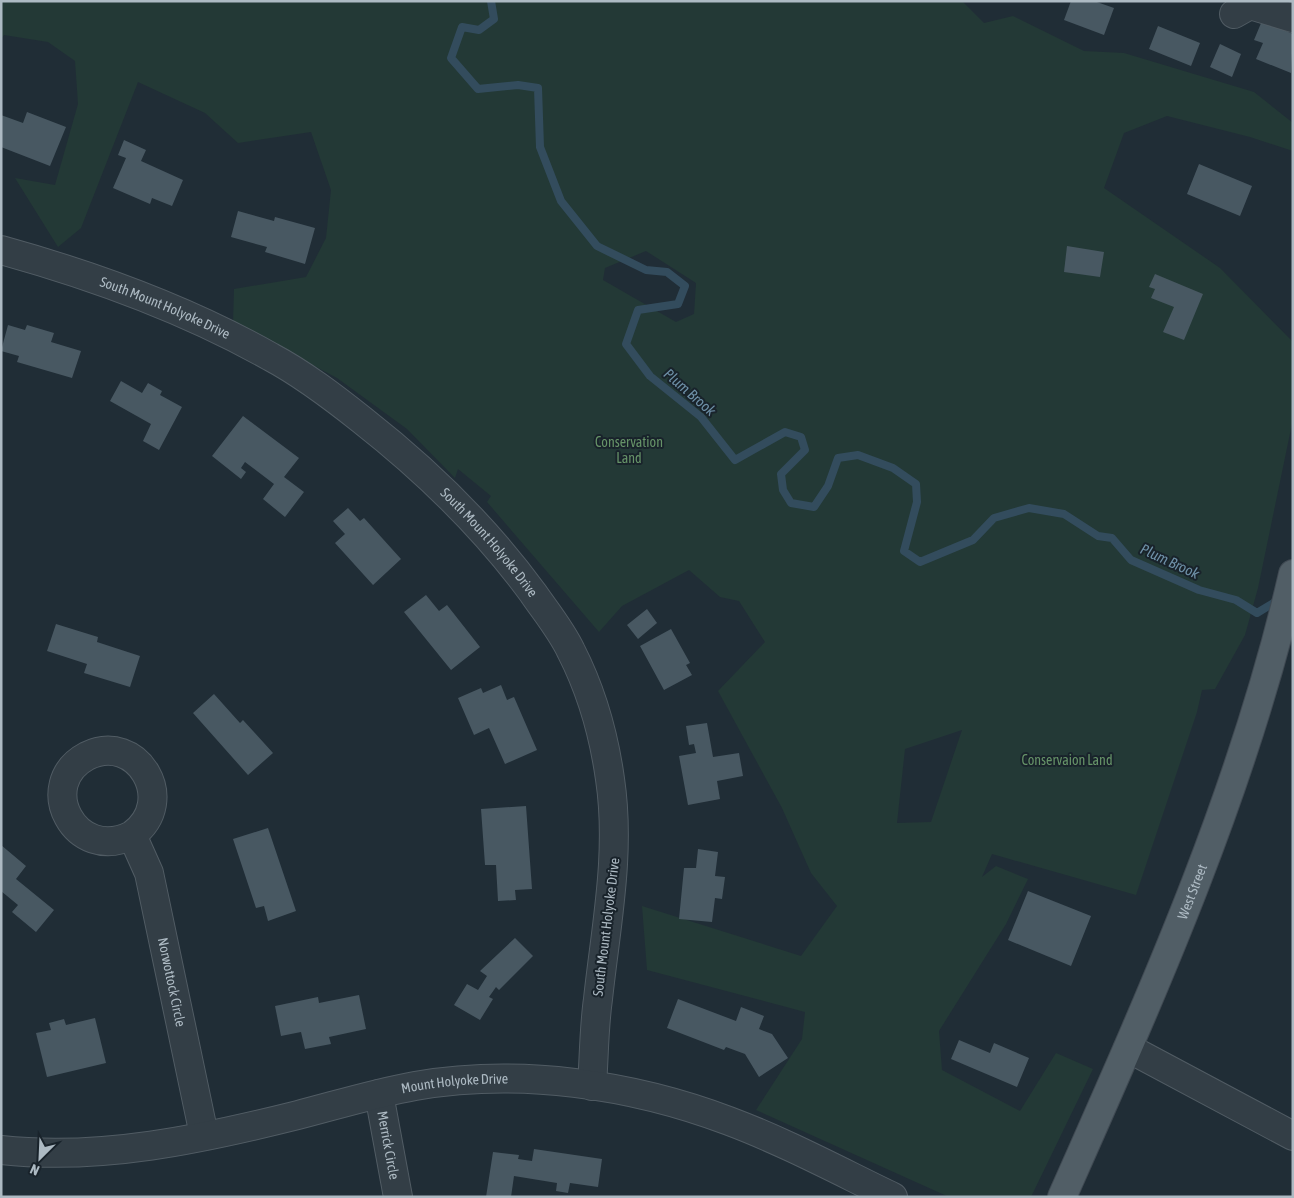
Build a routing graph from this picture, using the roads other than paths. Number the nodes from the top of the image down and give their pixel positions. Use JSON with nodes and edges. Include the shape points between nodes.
{"nodes":[{"id":1,"x":1234,"y":14,"type":"dead end"},
{"id":2,"x":1293,"y":18,"type":"edge"},
{"id":3,"x":1,"y":250,"type":"edge"},
{"id":4,"x":1292,"y":576,"type":"edge"},
{"id":5,"x":1283,"y":648,"type":"edge"},
{"id":6,"x":132,"y":835,"type":"dead end"},
{"id":7,"x":1128,"y":1048,"type":"junction"},
{"id":8,"x":592,"y":1086,"type":"junction"},
{"id":9,"x":379,"y":1094,"type":"junction"},
{"id":10,"x":204,"y":1135,"type":"junction"},
{"id":11,"x":1293,"y":1136,"type":"edge"},
{"id":12,"x":1,"y":1150,"type":"edge"},
{"id":13,"x":398,"y":1197,"type":"edge"},
{"id":14,"x":893,"y":1197,"type":"edge"},
{"id":15,"x":1062,"y":1197,"type":"edge"}],
"edges":[{"from":1,"to":2,"type":"street","via":[[1250,5]]},
{"from":3,"to":8,"type":"street","name":"South Mount Holyoke Drive","via":[[70,269],[137,294],[227,333],[293,369],[389,441],[445,491],[497,546],[547,612],[571,651],[588,691],[601,733],[612,795],[614,868],[597,1002]]},
{"from":4,"to":5,"type":"main road","name":"West Street","via":[[1282,615]]},
{"from":5,"to":7,"type":"main road","name":"West Street","via":[[1260,699],[1226,805],[1174,942]]},
{"from":6,"to":10,"type":"street","name":"Norwottock Circle","via":[[149,873]]},
{"from":7,"to":11,"type":"street"},
{"from":7,"to":15,"type":"main road","name":"West Street"},
{"from":8,"to":9,"type":"street","name":"Mount Holyoke Drive","via":[[515,1080],[473,1081],[417,1086]]},
{"from":8,"to":14,"type":"street","name":"Mount Holyoke Drive","via":[[663,1100],[730,1122]]},
{"from":9,"to":10,"type":"street","name":"Mount Holyoke Drive"},
{"from":9,"to":13,"type":"street","name":"Merrick Circle"},
{"from":10,"to":12,"type":"street","name":"Mount Holyoke Drive","via":[[97,1152],[57,1154]]}]}
